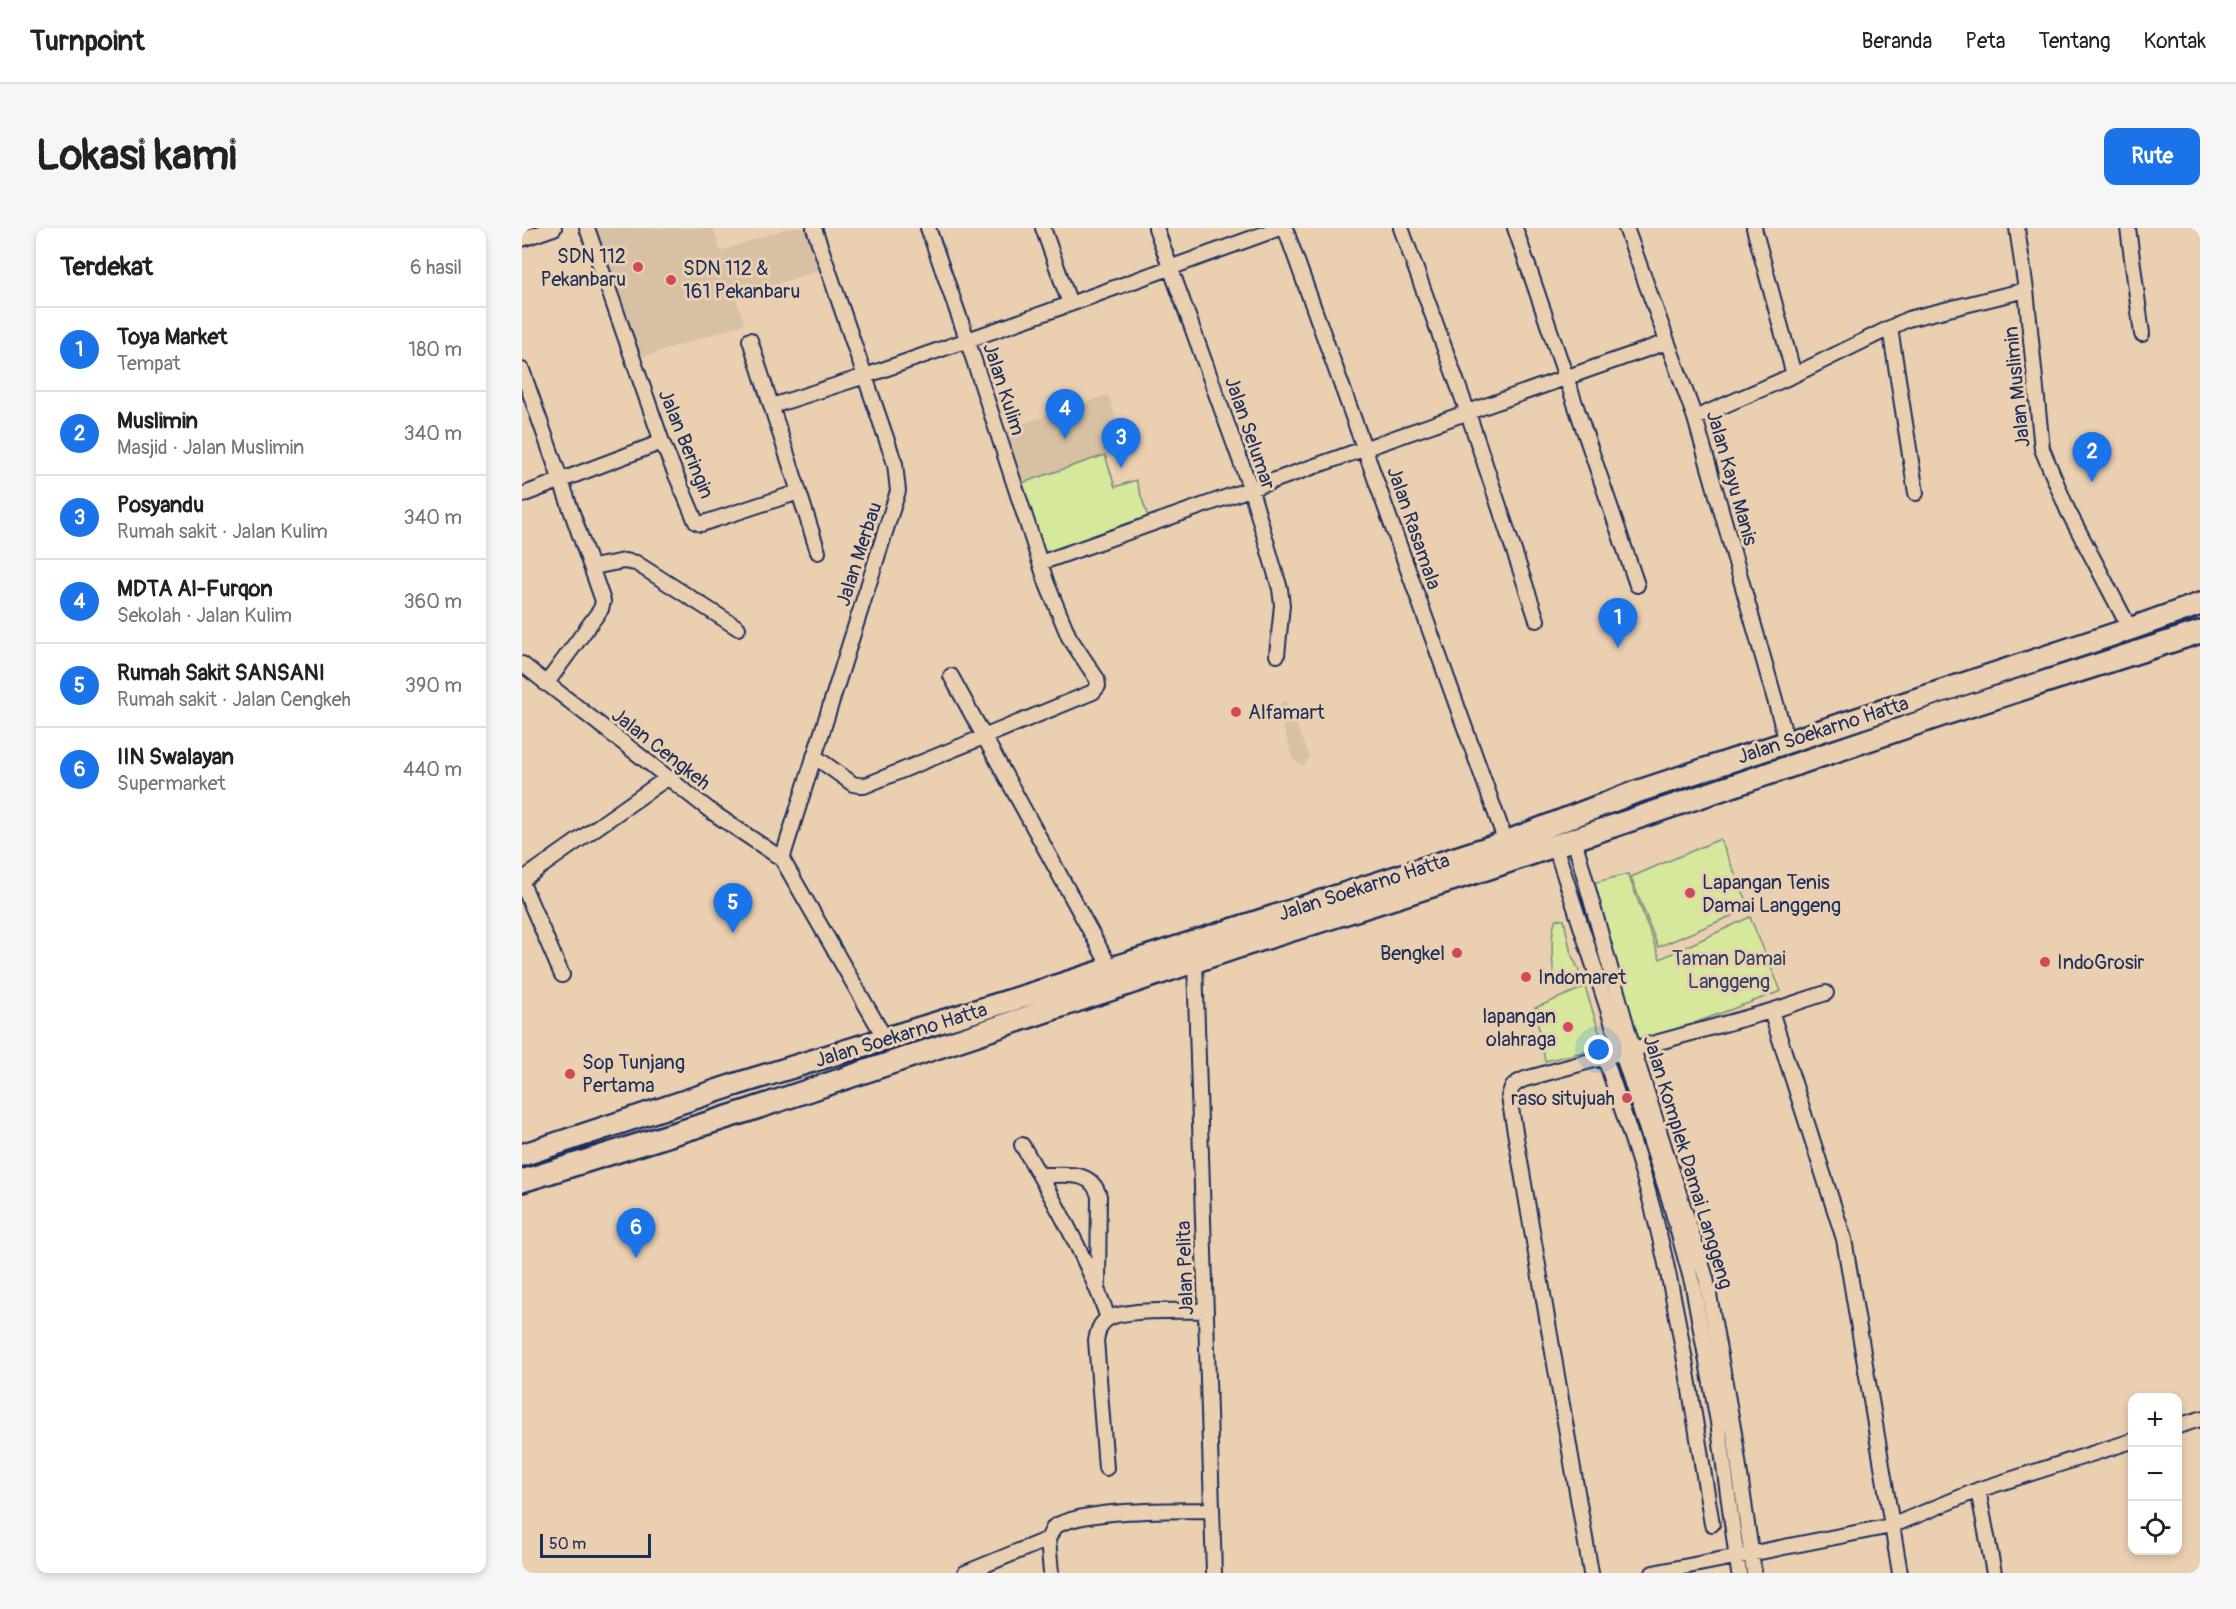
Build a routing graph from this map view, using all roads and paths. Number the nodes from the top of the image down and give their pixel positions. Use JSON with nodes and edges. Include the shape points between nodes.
{"nodes":[{"id":1,"x":554,"y":228,"type":"edge"},
{"id":2,"x":587,"y":228,"type":"edge"},
{"id":3,"x":814,"y":228,"type":"edge"},
{"id":4,"x":928,"y":228,"type":"edge"},
{"id":5,"x":1042,"y":228,"type":"edge"},
{"id":6,"x":1156,"y":228,"type":"edge"},
{"id":7,"x":1280,"y":228,"type":"edge"},
{"id":8,"x":1285,"y":228,"type":"edge"},
{"id":9,"x":1401,"y":228,"type":"edge"},
{"id":10,"x":1515,"y":228,"type":"edge"},
{"id":11,"x":1626,"y":228,"type":"edge"},
{"id":12,"x":1754,"y":228,"type":"edge"},
{"id":13,"x":2017,"y":228,"type":"edge"},
{"id":14,"x":2128,"y":228,"type":"edge"},
{"id":15,"x":522,"y":239,"type":"edge"},
{"id":16,"x":1171,"y":267,"type":"junction"},
{"id":17,"x":2026,"y":290,"type":"junction"},
{"id":18,"x":1070,"y":304,"type":"junction"},
{"id":19,"x":1890,"y":328,"type":"junction"},
{"id":20,"x":2142,"y":334,"type":"dead end"},
{"id":21,"x":967,"y":339,"type":"junction"},
{"id":22,"x":750,"y":340,"type":"dead end"},
{"id":23,"x":1667,"y":342,"type":"junction"},
{"id":24,"x":522,"y":370,"type":"edge"},
{"id":25,"x":1794,"y":375,"type":"junction"},
{"id":26,"x":865,"y":376,"type":"junction"},
{"id":27,"x":1568,"y":378,"type":"junction"},
{"id":28,"x":772,"y":406,"type":"junction"},
{"id":29,"x":1468,"y":413,"type":"junction"},
{"id":30,"x":1695,"y":418,"type":"junction"},
{"id":31,"x":662,"y":442,"type":"junction"},
{"id":32,"x":1366,"y":449,"type":"junction"},
{"id":33,"x":561,"y":481,"type":"junction"},
{"id":34,"x":1251,"y":490,"type":"junction"},
{"id":35,"x":799,"y":492,"type":"junction"},
{"id":36,"x":1916,"y":493,"type":"dead end"},
{"id":37,"x":522,"y":495,"type":"edge"},
{"id":38,"x":818,"y":552,"type":"dead end"},
{"id":39,"x":1040,"y":563,"type":"junction"},
{"id":40,"x":593,"y":567,"type":"junction"},
{"id":41,"x":1637,"y":585,"type":"dead end"},
{"id":42,"x":2200,"y":604,"type":"edge"},
{"id":43,"x":1537,"y":620,"type":"dead end"},
{"id":44,"x":738,"y":628,"type":"dead end"},
{"id":45,"x":2130,"y":629,"type":"junction"},
{"id":46,"x":2200,"y":632,"type":"edge"},
{"id":47,"x":1277,"y":655,"type":"dead end"},
{"id":48,"x":522,"y":664,"type":"edge"},
{"id":49,"x":951,"y":676,"type":"dead end"},
{"id":50,"x":546,"y":684,"type":"junction"},
{"id":51,"x":986,"y":738,"type":"junction"},
{"id":52,"x":1787,"y":742,"type":"junction"},
{"id":53,"x":814,"y":756,"type":"junction"},
{"id":54,"x":667,"y":778,"type":"junction"},
{"id":55,"x":1506,"y":842,"type":"junction"},
{"id":56,"x":1564,"y":842,"type":"junction"},
{"id":57,"x":782,"y":859,"type":"junction"},
{"id":58,"x":522,"y":882,"type":"edge"},
{"id":59,"x":1195,"y":962,"type":"junction"},
{"id":60,"x":1111,"y":969,"type":"junction"},
{"id":61,"x":562,"y":975,"type":"dead end"},
{"id":62,"x":1826,"y":993,"type":"dead end"},
{"id":63,"x":1771,"y":1011,"type":"junction"},
{"id":64,"x":886,"y":1040,"type":"junction"},
{"id":65,"x":1628,"y":1051,"type":"junction"},
{"id":66,"x":1605,"y":1058,"type":"junction"},
{"id":67,"x":782,"y":1072,"type":"junction"},
{"id":68,"x":790,"y":1097,"type":"junction"},
{"id":69,"x":1022,"y":1145,"type":"dead end"},
{"id":70,"x":522,"y":1155,"type":"edge"},
{"id":71,"x":1040,"y":1175,"type":"junction"},
{"id":72,"x":522,"y":1181,"type":"edge"},
{"id":73,"x":1674,"y":1196,"type":"junction"},
{"id":74,"x":1651,"y":1204,"type":"junction"},
{"id":75,"x":1693,"y":1286,"type":"junction"},
{"id":76,"x":1670,"y":1288,"type":"junction"},
{"id":77,"x":1098,"y":1289,"type":"junction"},
{"id":78,"x":1206,"y":1311,"type":"junction"},
{"id":79,"x":1108,"y":1318,"type":"junction"},
{"id":80,"x":2200,"y":1419,"type":"edge"},
{"id":81,"x":1718,"y":1422,"type":"junction"},
{"id":82,"x":2182,"y":1425,"type":"edge"},
{"id":83,"x":1695,"y":1426,"type":"junction"},
{"id":84,"x":2128,"y":1443,"type":"edge"},
{"id":85,"x":1106,"y":1468,"type":"dead end"},
{"id":86,"x":1978,"y":1490,"type":"junction"},
{"id":87,"x":1212,"y":1510,"type":"junction"},
{"id":88,"x":1712,"y":1524,"type":"dead end"},
{"id":89,"x":1892,"y":1526,"type":"junction"},
{"id":90,"x":1048,"y":1539,"type":"junction"},
{"id":91,"x":1744,"y":1555,"type":"junction"},
{"id":92,"x":965,"y":1573,"type":"edge"},
{"id":93,"x":1051,"y":1573,"type":"edge"},
{"id":94,"x":1214,"y":1573,"type":"edge"},
{"id":95,"x":1591,"y":1573,"type":"edge"},
{"id":96,"x":1653,"y":1573,"type":"edge"},
{"id":97,"x":1739,"y":1573,"type":"edge"},
{"id":98,"x":1754,"y":1573,"type":"edge"},
{"id":99,"x":1900,"y":1573,"type":"edge"},
{"id":100,"x":1994,"y":1573,"type":"edge"}],
"edges":[{"from":1,"to":15,"type":"street"},
{"from":2,"to":31,"type":"street","name":"Jalan Beringin"},
{"from":3,"to":26,"type":"street","name":"Jalan Merbau"},
{"from":4,"to":21,"type":"street","name":"Jalan Kulim"},
{"from":5,"to":18,"type":"street"},
{"from":6,"to":16,"type":"street","name":"Jalan Selumar"},
{"from":7,"to":16,"type":"street"},
{"from":8,"to":32,"type":"street","name":"Jalan Rasamala"},
{"from":9,"to":29,"type":"street"},
{"from":10,"to":27,"type":"street"},
{"from":11,"to":23,"type":"street","name":"Jalan Kayu Manis"},
{"from":12,"to":25,"type":"street"},
{"from":13,"to":17,"type":"street","name":"Jalan Muslimin"},
{"from":14,"to":20,"type":"street"},
{"from":16,"to":18,"type":"street"},
{"from":16,"to":34,"type":"street","name":"Jalan Selumar"},
{"from":17,"to":19,"type":"street","via":[[1908,319]]},
{"from":17,"to":45,"type":"street","name":"Jalan Muslimin","via":[[2042,449],[2068,511]]},
{"from":18,"to":21,"type":"street"},
{"from":19,"to":25,"type":"street"},
{"from":19,"to":36,"type":"street"},
{"from":21,"to":26,"type":"street"},
{"from":21,"to":39,"type":"street","name":"Jalan Kulim"},
{"from":22,"to":28,"type":"street"},
{"from":23,"to":27,"type":"street"},
{"from":23,"to":30,"type":"street","name":"Jalan Kayu Manis"},
{"from":24,"to":33,"type":"street"},
{"from":25,"to":30,"type":"street"},
{"from":26,"to":28,"type":"street"},
{"from":26,"to":53,"type":"street","name":"Jalan Merbau","via":[[895,464],[898,491]]},
{"from":27,"to":29,"type":"street"},
{"from":27,"to":41,"type":"street"},
{"from":28,"to":35,"type":"street"},
{"from":29,"to":32,"type":"street"},
{"from":29,"to":43,"type":"street"},
{"from":30,"to":52,"type":"street","name":"Jalan Kayu Manis"},
{"from":31,"to":33,"type":"street"},
{"from":31,"to":35,"type":"street","name":"Jalan Beringin","via":[[696,522],[701,524]]},
{"from":32,"to":34,"type":"street"},
{"from":32,"to":55,"type":"street","name":"Jalan Rasamala"},
{"from":33,"to":37,"type":"street"},
{"from":33,"to":40,"type":"street"},
{"from":34,"to":39,"type":"street"},
{"from":34,"to":47,"type":"street","name":"Jalan Selumar","via":[[1280,589]]},
{"from":35,"to":38,"type":"street"},
{"from":39,"to":51,"type":"street","name":"Jalan Kulim","via":[[1069,637],[1098,686],[1093,692]]},
{"from":40,"to":44,"type":"street","via":[[624,561],[636,563]]},
{"from":40,"to":50,"type":"street","via":[[602,595],[601,609]]},
{"from":42,"to":45,"type":"main road","name":"Jalan Soekarno Hatta"},
{"from":45,"to":52,"type":"main road","name":"Jalan Soekarno Hatta"},
{"from":46,"to":56,"type":"main road","name":"Jalan Soekarno Hatta"},
{"from":48,"to":50,"type":"street","name":"Jalan Cengkeh"},
{"from":49,"to":51,"type":"street"},
{"from":50,"to":54,"type":"street","name":"Jalan Cengkeh"},
{"from":51,"to":53,"type":"street","via":[[864,786],[853,784]]},
{"from":51,"to":60,"type":"street"},
{"from":52,"to":55,"type":"main road","name":"Jalan Soekarno Hatta","via":[[1633,793]]},
{"from":53,"to":57,"type":"street","name":"Jalan Merbau"},
{"from":54,"to":57,"type":"street","name":"Jalan Cengkeh"},
{"from":54,"to":58,"type":"street"},
{"from":55,"to":60,"type":"main road","name":"Jalan Soekarno Hatta"},
{"from":56,"to":59,"type":"main road","name":"Jalan Soekarno Hatta"},
{"from":56,"to":65,"type":"street","name":"Jalan Komplek Damai Langgeng"},
{"from":56,"to":65,"type":"street","name":"Jalan Komplek Damai Langgeng"},
{"from":57,"to":64,"type":"street"},
{"from":58,"to":61,"type":"street"},
{"from":59,"to":68,"type":"main road","name":"Jalan Soekarno Hatta"},
{"from":59,"to":78,"type":"street","name":"Jalan Pelita"},
{"from":60,"to":64,"type":"main road","name":"Jalan Soekarno Hatta"},
{"from":62,"to":63,"type":"street"},
{"from":63,"to":65,"type":"street"},
{"from":63,"to":89,"type":"street","via":[[1844,1239]]},
{"from":64,"to":67,"type":"main road","name":"Jalan Soekarno Hatta"},
{"from":65,"to":66,"type":"street"},
{"from":65,"to":73,"type":"street","name":"Jalan Komplek Damai Langgeng"},
{"from":66,"to":74,"type":"street"},
{"from":66,"to":95,"type":"street","via":[[1525,1079],[1510,1089],[1509,1097]]},
{"from":67,"to":68,"type":"main road"},
{"from":67,"to":70,"type":"main road","name":"Jalan Soekarno Hatta"},
{"from":68,"to":72,"type":"main road","name":"Jalan Soekarno Hatta"},
{"from":69,"to":71,"type":"street"},
{"from":71,"to":77,"type":"street"},
{"from":71,"to":77,"type":"street","via":[[1081,1176],[1096,1187]]},
{"from":73,"to":74,"type":"street"},
{"from":73,"to":75,"type":"street","name":"Jalan Komplek Damai Langgeng"},
{"from":73,"to":91,"type":"street","name":"Jalan Komplek Damai Langgeng","via":[[1706,1278],[1734,1432]]},
{"from":74,"to":76,"type":"street"},
{"from":75,"to":76,"type":"street"},
{"from":75,"to":81,"type":"street","name":"Jalan Komplek Damai Langgeng"},
{"from":76,"to":83,"type":"street"},
{"from":77,"to":79,"type":"street"},
{"from":78,"to":79,"type":"street","via":[[1121,1313]]},
{"from":78,"to":87,"type":"street","name":"Jalan Pelita"},
{"from":79,"to":85,"type":"street","via":[[1099,1328],[1096,1340]]},
{"from":80,"to":82,"type":"street"},
{"from":81,"to":83,"type":"street"},
{"from":81,"to":91,"type":"street","name":"Jalan Komplek Damai Langgeng"},
{"from":83,"to":88,"type":"street"},
{"from":84,"to":86,"type":"street"},
{"from":86,"to":89,"type":"street"},
{"from":86,"to":100,"type":"street"},
{"from":87,"to":90,"type":"street","via":[[1073,1519],[1053,1527]]},
{"from":87,"to":94,"type":"street","name":"Jalan Pelita"},
{"from":89,"to":91,"type":"street"},
{"from":89,"to":99,"type":"street"},
{"from":90,"to":92,"type":"street"},
{"from":90,"to":93,"type":"street"},
{"from":91,"to":96,"type":"street"},
{"from":91,"to":97,"type":"street","name":"Jalan Komplek Damai Langgeng"},
{"from":91,"to":98,"type":"street","name":"Jalan Komplek Damai Langgeng"}]}
